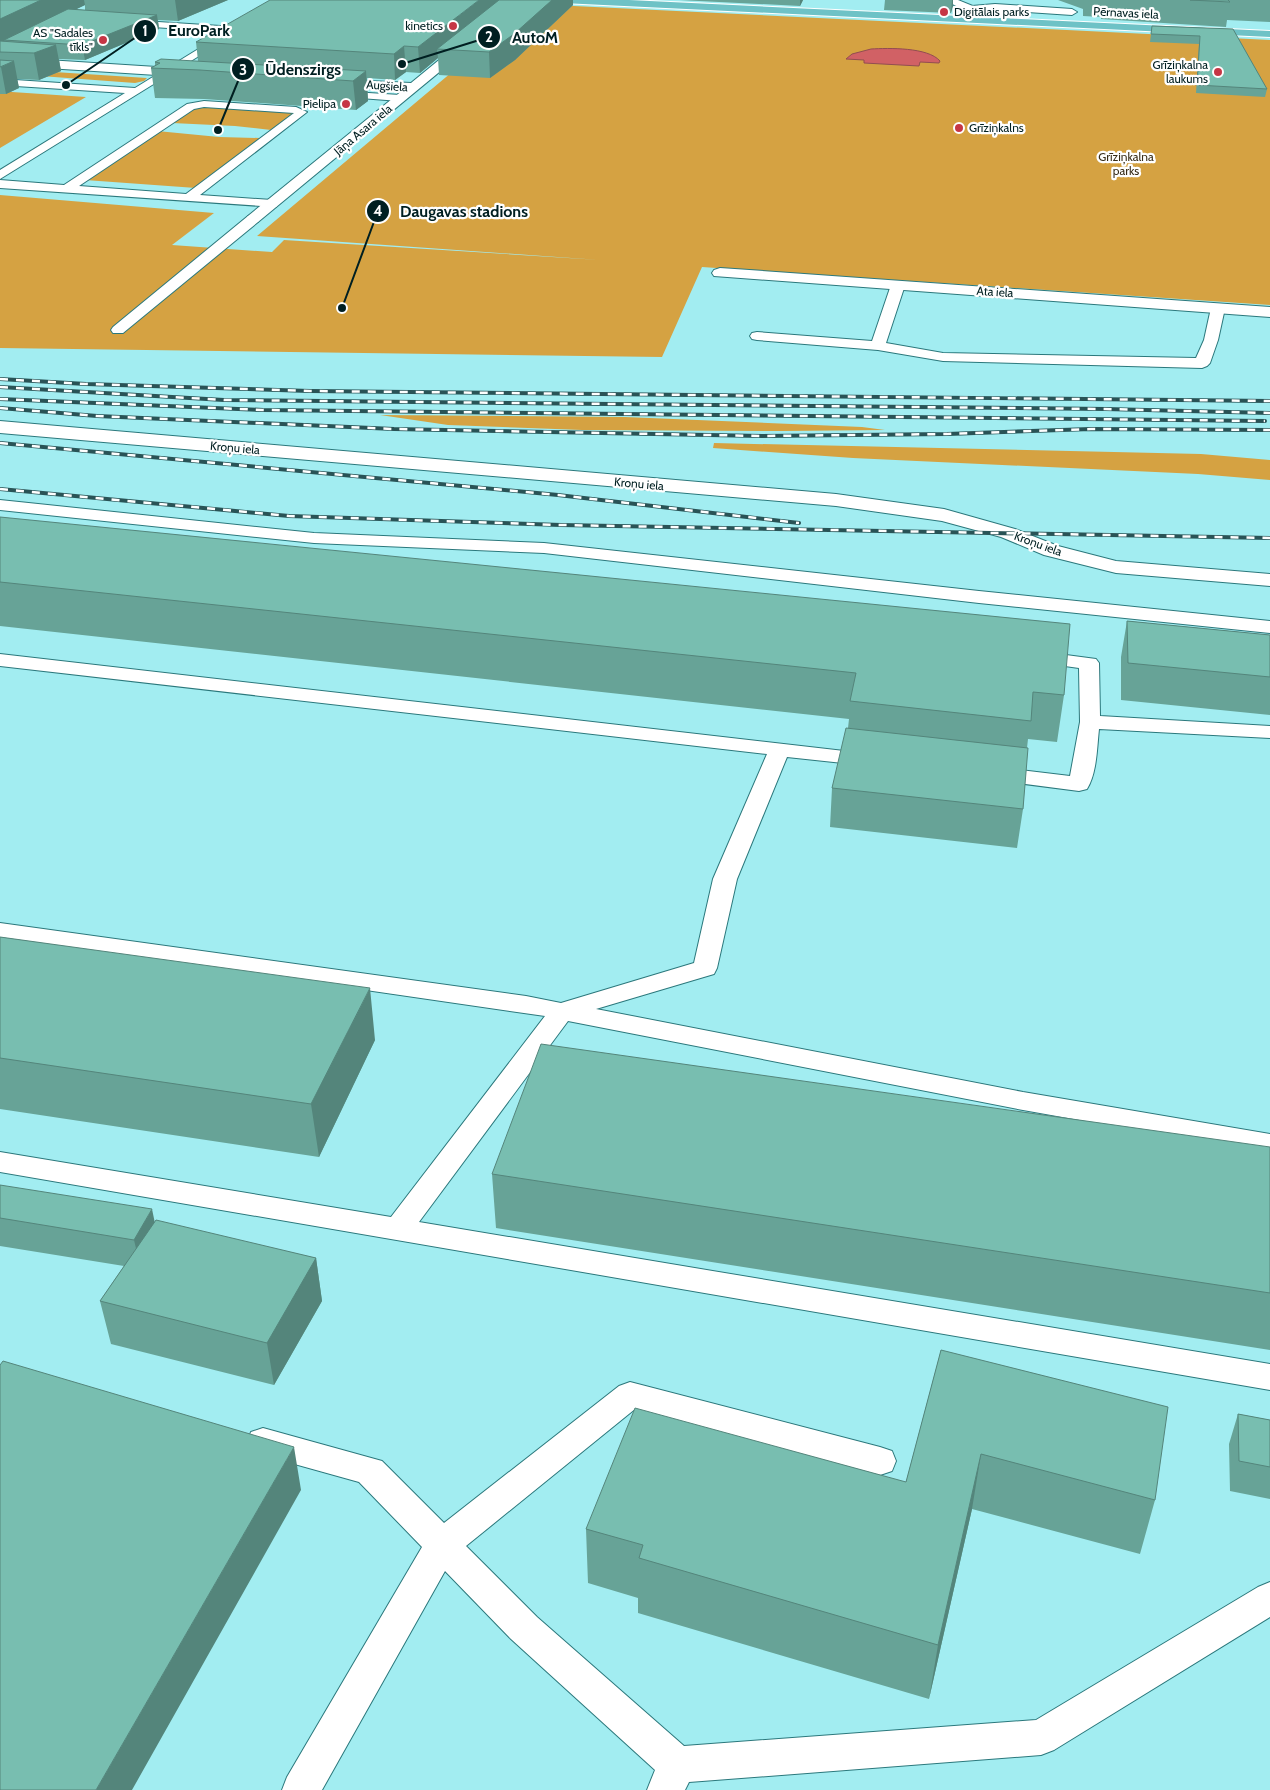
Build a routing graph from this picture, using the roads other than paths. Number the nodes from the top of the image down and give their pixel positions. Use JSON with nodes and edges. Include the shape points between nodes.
{"nodes":[{"id":1,"x":517,"y":0,"type":"edge"},
{"id":2,"x":562,"y":0,"type":"edge"},
{"id":3,"x":950,"y":0,"type":"edge"},
{"id":4,"x":1013,"y":0,"type":"edge"},
{"id":5,"x":1029,"y":0,"type":"edge"},
{"id":6,"x":1044,"y":0,"type":"edge"},
{"id":7,"x":1070,"y":1,"type":"edge"},
{"id":8,"x":972,"y":9,"type":"junction"},
{"id":9,"x":1072,"y":12,"type":"dead end"},
{"id":10,"x":980,"y":20,"type":"junction"},
{"id":11,"x":113,"y":22,"type":"edge"},
{"id":12,"x":1270,"y":34,"type":"edge"},
{"id":13,"x":0,"y":61,"type":"edge"},
{"id":14,"x":197,"y":74,"type":"edge"},
{"id":15,"x":169,"y":78,"type":"junction"},
{"id":16,"x":0,"y":82,"type":"edge"},
{"id":17,"x":322,"y":82,"type":"edge"},
{"id":18,"x":414,"y":88,"type":"junction"},
{"id":19,"x":137,"y":91,"type":"junction"},
{"id":20,"x":327,"y":94,"type":"edge"},
{"id":21,"x":400,"y":98,"type":"junction"},
{"id":22,"x":0,"y":175,"type":"edge"},
{"id":23,"x":0,"y":184,"type":"edge"},
{"id":24,"x":66,"y":189,"type":"junction"},
{"id":25,"x":188,"y":198,"type":"junction"},
{"id":26,"x":272,"y":204,"type":"junction"},
{"id":27,"x":253,"y":219,"type":"joint"},
{"id":28,"x":720,"y":273,"type":"dead end"},
{"id":29,"x":898,"y":285,"type":"junction"},
{"id":30,"x":1218,"y":308,"type":"junction"},
{"id":31,"x":1270,"y":312,"type":"edge"},
{"id":32,"x":118,"y":330,"type":"dead end"},
{"id":33,"x":757,"y":336,"type":"dead end"},
{"id":34,"x":878,"y":346,"type":"junction"},
{"id":35,"x":0,"y":427,"type":"edge"},
{"id":36,"x":0,"y":505,"type":"edge"},
{"id":37,"x":1270,"y":580,"type":"edge"},
{"id":38,"x":1270,"y":627,"type":"edge"},
{"id":39,"x":1019,"y":655,"type":"edge"},
{"id":40,"x":0,"y":660,"type":"edge"},
{"id":41,"x":1090,"y":722,"type":"junction"},
{"id":42,"x":1270,"y":732,"type":"edge"},
{"id":43,"x":780,"y":749,"type":"junction"},
{"id":44,"x":886,"y":761,"type":"edge"},
{"id":45,"x":973,"y":771,"type":"edge"},
{"id":46,"x":0,"y":930,"type":"edge"},
{"id":47,"x":562,"y":1011,"type":"junction"},
{"id":48,"x":1270,"y":1144,"type":"edge"},
{"id":49,"x":0,"y":1162,"type":"edge"},
{"id":50,"x":398,"y":1229,"type":"junction"},
{"id":51,"x":1270,"y":1377,"type":"edge"},
{"id":52,"x":236,"y":1435,"type":"edge"},
{"id":53,"x":880,"y":1461,"type":"dead end"},
{"id":54,"x":442,"y":1545,"type":"junction"},
{"id":55,"x":1270,"y":1598,"type":"edge"},
{"id":56,"x":672,"y":1782,"type":"edge"},
{"id":57,"x":302,"y":1790,"type":"edge"}],
"edges":[{"from":1,"to":18,"type":"street","name":"Jāņa Asara iela"},
{"from":2,"to":10,"type":"main road","name":"Pērnavas iela"},
{"from":3,"to":8,"type":"street"},
{"from":4,"to":5,"type":"lane"},
{"from":6,"to":7,"type":"lane","via":[[1053,3]]},
{"from":8,"to":9,"type":"lane","via":[[995,7]]},
{"from":8,"to":10,"type":"street","via":[[981,13]]},
{"from":10,"to":12,"type":"main road","name":"Pērnavas iela"},
{"from":11,"to":15,"type":"lane","via":[[236,30]]},
{"from":13,"to":15,"type":"street"},
{"from":14,"to":15,"type":"street"},
{"from":15,"to":19,"type":"lane","via":[[151,82]]},
{"from":16,"to":19,"type":"lane"},
{"from":17,"to":18,"type":"street","name":"Augšiela"},
{"from":18,"to":21,"type":"street","name":"Jāņa Asara iela"},
{"from":19,"to":22,"type":"lane"},
{"from":20,"to":21,"type":"lane"},
{"from":21,"to":26,"type":"street","name":"Jāņa Asara iela"},
{"from":23,"to":24,"type":"lane"},
{"from":24,"to":25,"type":"lane"},
{"from":24,"to":25,"type":"lane","via":[[191,106],[204,104],[302,112]]},
{"from":25,"to":26,"type":"lane"},
{"from":26,"to":27,"type":"street","name":"Jāņa Asara iela"},
{"from":27,"to":32,"type":"lane"},
{"from":28,"to":29,"type":"street","name":"Ata iela"},
{"from":29,"to":30,"type":"street","name":"Ata iela"},
{"from":29,"to":34,"type":"lane"},
{"from":30,"to":31,"type":"street","name":"Ata iela"},
{"from":30,"to":34,"type":"lane","via":[[1202,364],[943,356]]},
{"from":33,"to":34,"type":"lane"},
{"from":35,"to":37,"type":"street","name":"Kroņu iela","via":[[836,500],[944,515],[1008,533],[1051,551],[1116,567]]},
{"from":36,"to":38,"type":"lane","via":[[314,538],[544,548]]},
{"from":39,"to":41,"type":"lane","via":[[1089,663]]},
{"from":40,"to":43,"type":"lane"},
{"from":41,"to":42,"type":"lane"},
{"from":41,"to":45,"type":"lane","via":[[1079,784]]},
{"from":43,"to":44,"type":"lane"},
{"from":43,"to":47,"type":"lane","via":[[725,879],[705,968]]},
{"from":46,"to":47,"type":"lane"},
{"from":47,"to":48,"type":"lane","via":[[1013,1099]]},
{"from":47,"to":50,"type":"lane"},
{"from":49,"to":50,"type":"lane"},
{"from":50,"to":51,"type":"lane"},
{"from":52,"to":54,"type":"lane","via":[[370,1471]]},
{"from":53,"to":54,"type":"lane","via":[[630,1395]]},
{"from":54,"to":56,"type":"lane"},
{"from":54,"to":57,"type":"lane"},
{"from":55,"to":56,"type":"lane","via":[[1041,1738]]}]}
